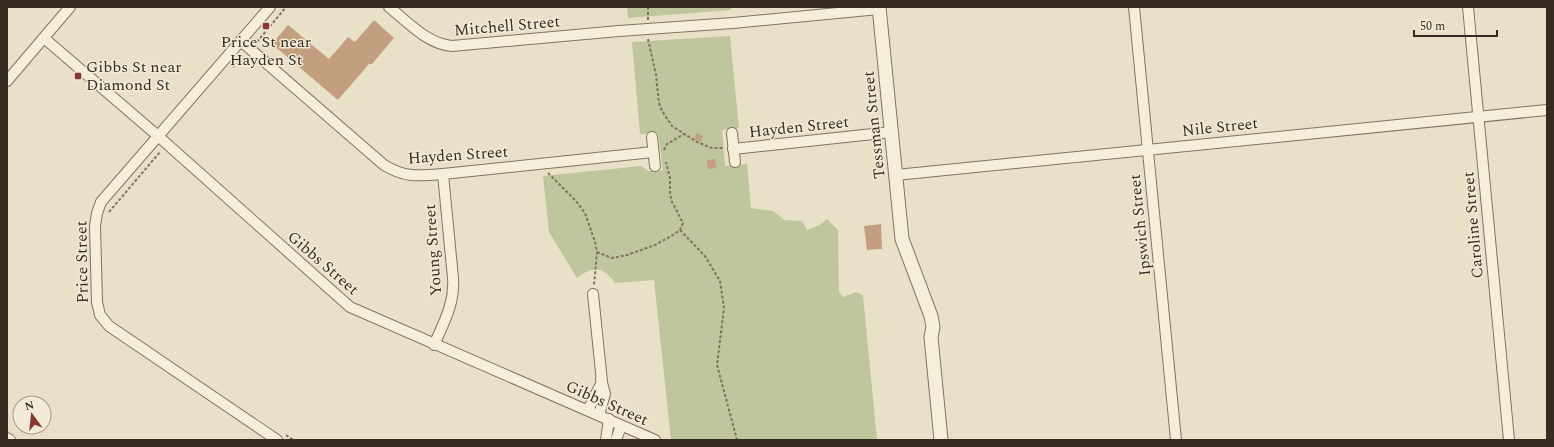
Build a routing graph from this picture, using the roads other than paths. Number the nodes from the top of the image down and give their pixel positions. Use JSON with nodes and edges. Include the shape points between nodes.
{"nodes":[{"id":1,"x":70,"y":7,"type":"edge"},
{"id":2,"x":270,"y":7,"type":"edge"},
{"id":3,"x":389,"y":7,"type":"edge"},
{"id":4,"x":1134,"y":7,"type":"edge"},
{"id":5,"x":1468,"y":7,"type":"edge"},
{"id":6,"x":879,"y":8,"type":"edge"},
{"id":7,"x":44,"y":38,"type":"junction"},
{"id":8,"x":241,"y":41,"type":"junction"},
{"id":9,"x":7,"y":81,"type":"edge"},
{"id":10,"x":1547,"y":110,"type":"edge"},
{"id":11,"x":1478,"y":116,"type":"junction"},
{"id":12,"x":892,"y":132,"type":"junction"},
{"id":13,"x":732,"y":133,"type":"dead end"},
{"id":14,"x":158,"y":136,"type":"junction"},
{"id":15,"x":652,"y":137,"type":"dead end"},
{"id":16,"x":734,"y":149,"type":"junction"},
{"id":17,"x":1148,"y":150,"type":"junction"},
{"id":18,"x":653,"y":152,"type":"junction"},
{"id":19,"x":735,"y":162,"type":"dead end"},
{"id":20,"x":655,"y":166,"type":"dead end"},
{"id":21,"x":442,"y":174,"type":"junction"},
{"id":22,"x":896,"y":174,"type":"junction"},
{"id":23,"x":593,"y":294,"type":"road end"},
{"id":24,"x":434,"y":345,"type":"junction"},
{"id":25,"x":601,"y":379,"type":"junction"},
{"id":26,"x":588,"y":410,"type":"junction"},
{"id":27,"x":604,"y":417,"type":"junction"},
{"id":28,"x":621,"y":426,"type":"junction"},
{"id":29,"x":273,"y":436,"type":"edge"},
{"id":30,"x":7,"y":438,"type":"edge"},
{"id":31,"x":10,"y":440,"type":"edge"},
{"id":32,"x":606,"y":440,"type":"edge"},
{"id":33,"x":616,"y":440,"type":"edge"},
{"id":34,"x":655,"y":440,"type":"edge"},
{"id":35,"x":941,"y":440,"type":"edge"},
{"id":36,"x":1176,"y":440,"type":"edge"},
{"id":37,"x":1509,"y":440,"type":"edge"}],
"edges":[{"from":1,"to":7,"type":"street"},
{"from":2,"to":8,"type":"street","name":"Price Street"},
{"from":3,"to":6,"type":"street","name":"Mitchell Street","via":[[426,37],[439,44],[452,46]]},
{"from":4,"to":17,"type":"street","name":"Ipswich Street"},
{"from":5,"to":11,"type":"street","name":"Caroline Street"},
{"from":6,"to":12,"type":"street","name":"Tessman Street"},
{"from":7,"to":9,"type":"street"},
{"from":7,"to":14,"type":"street","name":"Gibbs Street"},
{"from":8,"to":14,"type":"street","name":"Price Street"},
{"from":8,"to":21,"type":"street","name":"Hayden Street","via":[[384,165],[408,176]]},
{"from":10,"to":11,"type":"street","name":"Nile Street"},
{"from":11,"to":17,"type":"street","name":"Nile Street"},
{"from":11,"to":37,"type":"street","name":"Caroline Street"},
{"from":12,"to":16,"type":"street","name":"Hayden Street"},
{"from":12,"to":22,"type":"street","name":"Tessman Street"},
{"from":13,"to":16,"type":"street","name":"Hayden Street"},
{"from":14,"to":24,"type":"street","name":"Gibbs Street","via":[[350,307]]},
{"from":14,"to":29,"type":"street","name":"Price Street","via":[[106,196],[97,212],[95,226],[98,312],[109,326]]},
{"from":15,"to":18,"type":"street"},
{"from":16,"to":19,"type":"street","name":"Hayden Street"},
{"from":17,"to":22,"type":"street","name":"Nile Street"},
{"from":17,"to":36,"type":"street","name":"Ipswich Street"},
{"from":18,"to":20,"type":"street"},
{"from":18,"to":21,"type":"street","name":"Hayden Street"},
{"from":21,"to":24,"type":"street","name":"Young Street","via":[[454,290],[450,308]]},
{"from":22,"to":35,"type":"street","name":"Tessman Street","via":[[902,239],[933,327],[931,337]]},
{"from":23,"to":25,"type":"street"},
{"from":24,"to":26,"type":"street","name":"Gibbs Street"},
{"from":25,"to":26,"type":"street","via":[[601,385]]},
{"from":25,"to":27,"type":"street","via":[[605,394]]},
{"from":26,"to":27,"type":"street","name":"Gibbs Street"},
{"from":27,"to":28,"type":"street","name":"Gibbs Street"},
{"from":27,"to":32,"type":"street"},
{"from":28,"to":33,"type":"street"},
{"from":28,"to":34,"type":"street","name":"Gibbs Street"},
{"from":30,"to":31,"type":"street"}]}
